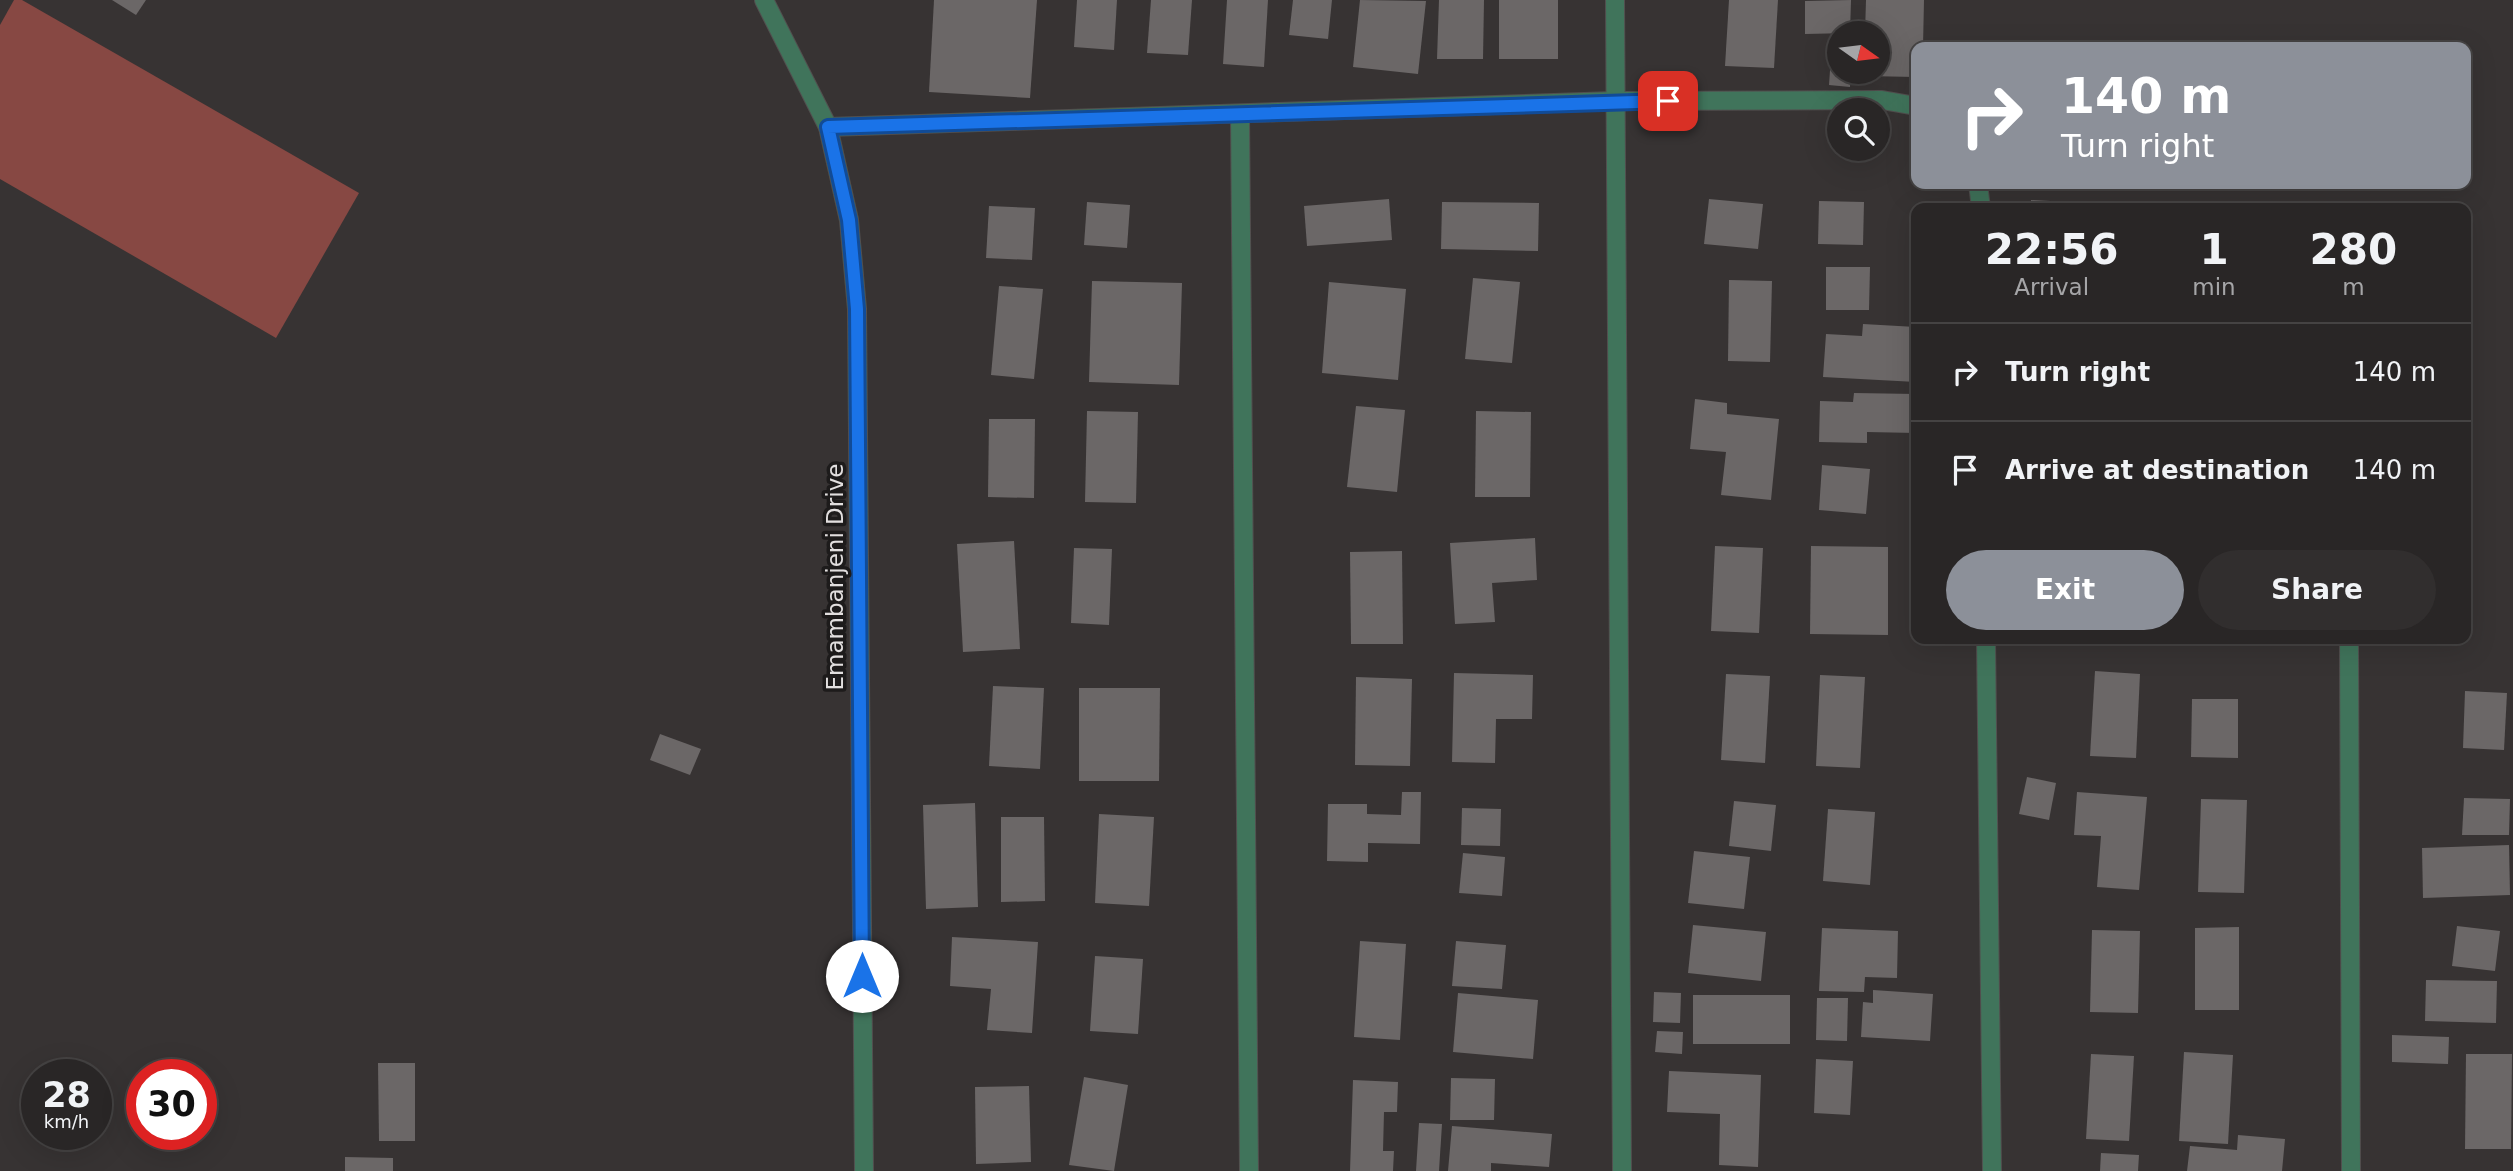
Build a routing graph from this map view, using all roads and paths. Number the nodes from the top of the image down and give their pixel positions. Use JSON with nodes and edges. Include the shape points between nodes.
{"nodes":[{"id":1,"x":764,"y":0,"type":"edge"},
{"id":2,"x":1615,"y":0,"type":"edge"},
{"id":3,"x":1614,"y":101,"type":"junction"},
{"id":4,"x":1911,"y":105,"type":"edge"},
{"id":5,"x":1240,"y":115,"type":"junction"},
{"id":6,"x":828,"y":127,"type":"junction"},
{"id":7,"x":1986,"y":644,"type":"edge"},
{"id":8,"x":2349,"y":644,"type":"edge"},
{"id":9,"x":864,"y":1171,"type":"edge"},
{"id":10,"x":1249,"y":1171,"type":"edge"},
{"id":11,"x":1622,"y":1171,"type":"edge"},
{"id":12,"x":1992,"y":1171,"type":"edge"},
{"id":13,"x":2351,"y":1171,"type":"edge"}],
"edges":[{"from":1,"to":6,"type":"street","name":"Emambanjeni Drive"},
{"from":2,"to":3,"type":"street"},
{"from":3,"to":4,"type":"street","via":[[1882,100]]},
{"from":3,"to":5,"type":"street"},
{"from":3,"to":11,"type":"street"},
{"from":5,"to":6,"type":"street"},
{"from":5,"to":10,"type":"street"},
{"from":6,"to":9,"type":"street","name":"Emambanjeni Drive","via":[[849,220],[857,309]]},
{"from":7,"to":12,"type":"street"},
{"from":8,"to":13,"type":"street"}]}
